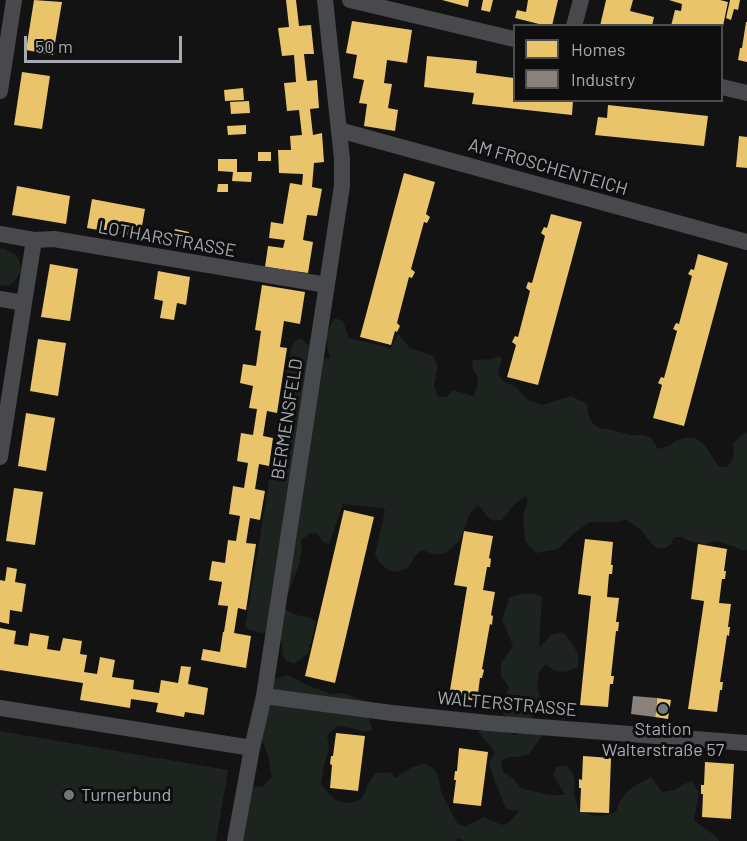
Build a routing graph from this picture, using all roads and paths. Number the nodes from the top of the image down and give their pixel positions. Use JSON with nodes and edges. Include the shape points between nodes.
{"nodes":[{"id":1,"x":14,"y":0,"type":"edge"},
{"id":2,"x":325,"y":0,"type":"edge"},
{"id":3,"x":350,"y":0,"type":"edge"},
{"id":4,"x":580,"y":0,"type":"edge"},
{"id":5,"x":574,"y":24,"type":"edge"},
{"id":6,"x":513,"y":39,"type":"edge"},
{"id":7,"x":723,"y":87,"type":"edge"},
{"id":8,"x":0,"y":91,"type":"edge"},
{"id":9,"x":747,"y":93,"type":"edge"},
{"id":10,"x":339,"y":130,"type":"junction"},
{"id":11,"x":0,"y":234,"type":"edge"},
{"id":12,"x":34,"y":240,"type":"junction"},
{"id":13,"x":747,"y":242,"type":"edge"},
{"id":14,"x":327,"y":285,"type":"junction"},
{"id":15,"x":0,"y":299,"type":"edge"},
{"id":16,"x":24,"y":303,"type":"junction"},
{"id":17,"x":0,"y":457,"type":"edge"},
{"id":18,"x":264,"y":696,"type":"junction"},
{"id":19,"x":0,"y":708,"type":"edge"},
{"id":20,"x":747,"y":742,"type":"edge"},
{"id":21,"x":252,"y":748,"type":"junction"},
{"id":22,"x":235,"y":841,"type":"edge"}],
"edges":[{"from":1,"to":8,"type":"street"},
{"from":2,"to":10,"type":"street","name":"BERMENSFELD"},
{"from":3,"to":6,"type":"street"},
{"from":4,"to":5,"type":"street"},
{"from":7,"to":9,"type":"street"},
{"from":10,"to":13,"type":"street","name":"AM FROSCHENTEICH"},
{"from":10,"to":14,"type":"street","name":"BERMENSFELD","via":[[342,186]]},
{"from":11,"to":12,"type":"street","name":"LOTHARSTRASSE"},
{"from":12,"to":14,"type":"street","name":"LOTHARSTRASSE","via":[[54,239]]},
{"from":12,"to":16,"type":"street"},
{"from":14,"to":18,"type":"street","name":"BERMENSFELD"},
{"from":15,"to":16,"type":"street"},
{"from":16,"to":17,"type":"street"},
{"from":18,"to":20,"type":"street","name":"WALTERSTRASSE","via":[[488,723]]},
{"from":18,"to":21,"type":"street","name":"BERMENSFELD"},
{"from":19,"to":21,"type":"street"},
{"from":21,"to":22,"type":"street","name":"BERMENSFELD"}]}
